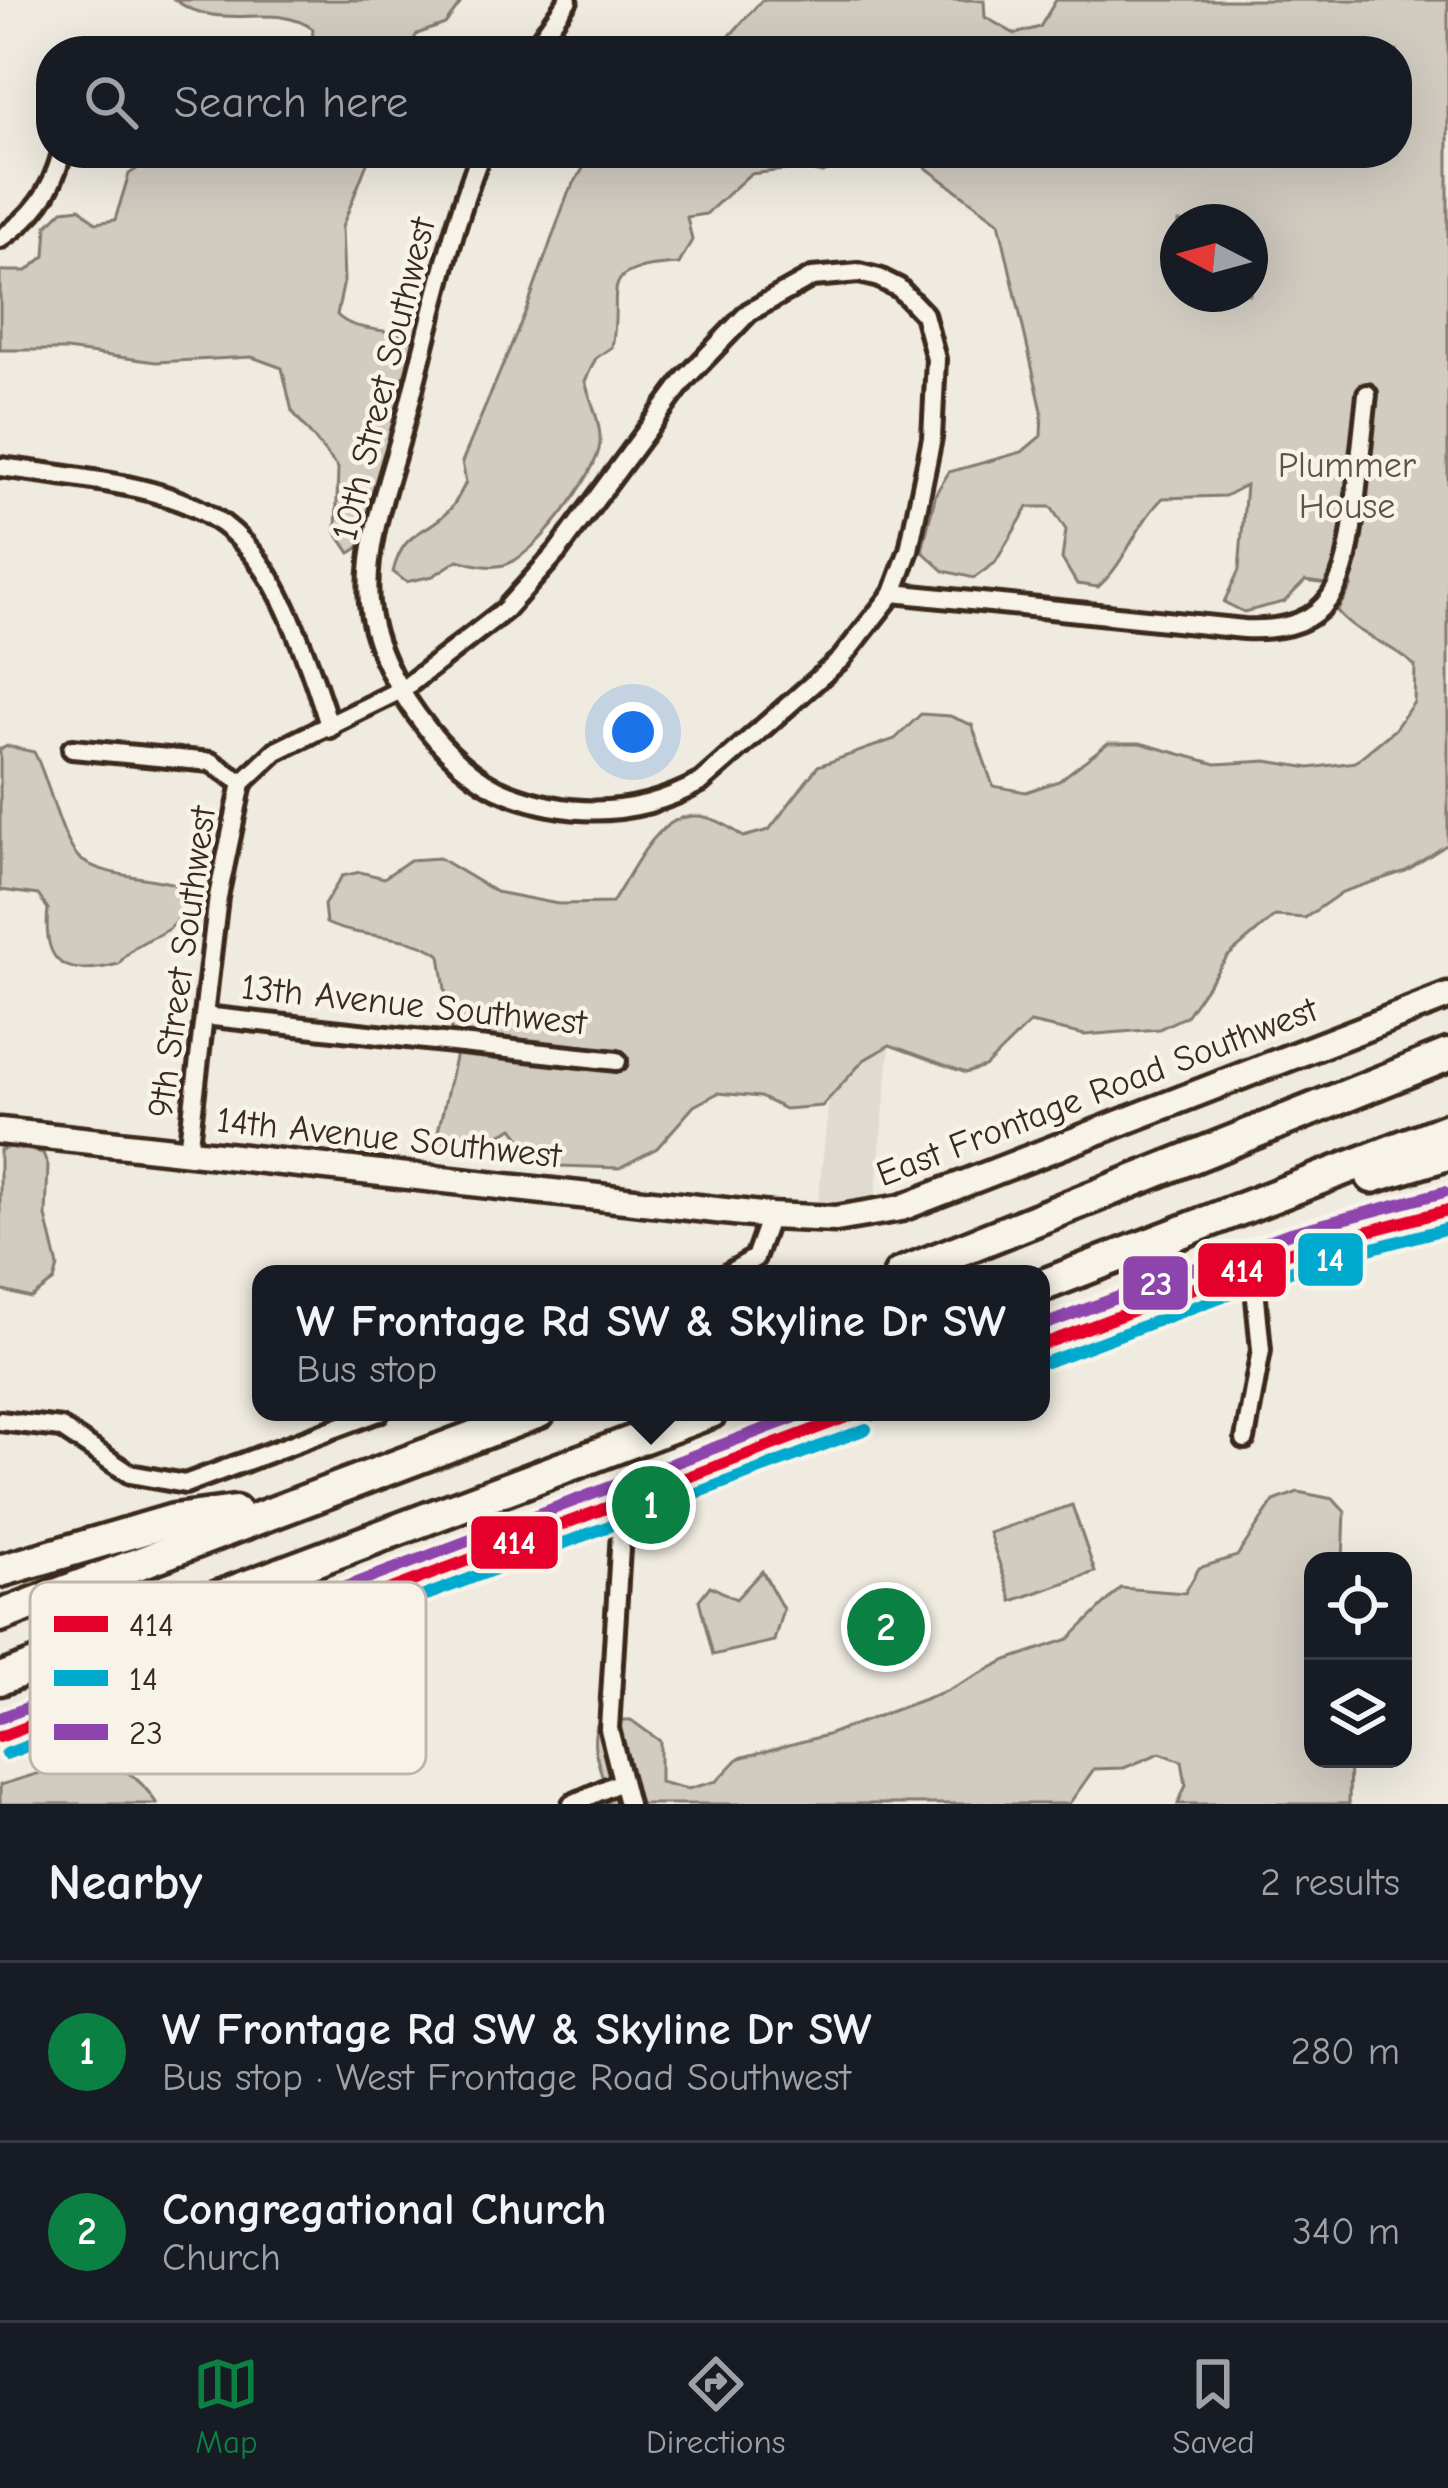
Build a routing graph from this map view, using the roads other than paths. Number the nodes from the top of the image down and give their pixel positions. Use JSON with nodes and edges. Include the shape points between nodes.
{"nodes":[{"id":1,"x":568,"y":0,"type":"edge"},
{"id":2,"x":543,"y":36,"type":"edge"},
{"id":3,"x":57,"y":168,"type":"edge"},
{"id":4,"x":476,"y":168,"type":"edge"},
{"id":5,"x":0,"y":239,"type":"edge"},
{"id":6,"x":1367,"y":394,"type":"dead end"},
{"id":7,"x":0,"y":467,"type":"edge"},
{"id":8,"x":892,"y":593,"type":"junction"},
{"id":9,"x":404,"y":689,"type":"junction"},
{"id":10,"x":330,"y":728,"type":"junction"},
{"id":11,"x":72,"y":749,"type":"dead end"},
{"id":12,"x":242,"y":783,"type":"junction"},
{"id":13,"x":1448,"y":996,"type":"edge"},
{"id":14,"x":204,"y":1016,"type":"junction"},
{"id":15,"x":1448,"y":1055,"type":"edge"},
{"id":16,"x":617,"y":1061,"type":"dead end"},
{"id":17,"x":1448,"y":1078,"type":"edge"},
{"id":18,"x":1448,"y":1129,"type":"edge"},
{"id":19,"x":0,"y":1131,"type":"edge"},
{"id":20,"x":188,"y":1152,"type":"junction"},
{"id":21,"x":1448,"y":1154,"type":"edge"},
{"id":22,"x":1202,"y":1157,"type":"junction"},
{"id":23,"x":1283,"y":1192,"type":"junction"},
{"id":24,"x":1448,"y":1210,"type":"edge"},
{"id":25,"x":770,"y":1216,"type":"junction"},
{"id":26,"x":743,"y":1265,"type":"edge"},
{"id":27,"x":923,"y":1265,"type":"edge"},
{"id":28,"x":1253,"y":1267,"type":"junction"},
{"id":29,"x":1050,"y":1283,"type":"edge"},
{"id":30,"x":1050,"y":1342,"type":"edge"},
{"id":31,"x":0,"y":1421,"type":"edge"},
{"id":32,"x":355,"y":1421,"type":"edge"},
{"id":33,"x":514,"y":1421,"type":"edge"},
{"id":34,"x":687,"y":1421,"type":"edge"},
{"id":35,"x":835,"y":1421,"type":"edge"},
{"id":36,"x":1245,"y":1439,"type":"dead end"},
{"id":37,"x":623,"y":1499,"type":"junction"},
{"id":38,"x":282,"y":1506,"type":"junction"},
{"id":39,"x":0,"y":1571,"type":"edge"},
{"id":40,"x":87,"y":1582,"type":"edge"},
{"id":41,"x":265,"y":1582,"type":"edge"},
{"id":42,"x":406,"y":1582,"type":"edge"},
{"id":43,"x":30,"y":1604,"type":"edge"},
{"id":44,"x":0,"y":1616,"type":"edge"},
{"id":45,"x":30,"y":1668,"type":"edge"},
{"id":46,"x":0,"y":1679,"type":"edge"},
{"id":47,"x":30,"y":1682,"type":"edge"},
{"id":48,"x":0,"y":1696,"type":"edge"},
{"id":49,"x":30,"y":1726,"type":"edge"},
{"id":50,"x":0,"y":1737,"type":"edge"},
{"id":51,"x":621,"y":1783,"type":"junction"},
{"id":52,"x":572,"y":1804,"type":"edge"},
{"id":53,"x":628,"y":1804,"type":"edge"}],
"edges":[{"from":1,"to":2,"type":"street"},
{"from":3,"to":5,"type":"street","via":[[24,224]]},
{"from":4,"to":9,"type":"street","name":"10th Street Southwest","via":[[371,557],[375,634]]},
{"from":6,"to":8,"type":"street","via":[[1349,561],[1328,604],[1293,626],[1244,629]]},
{"from":7,"to":10,"type":"street","via":[[150,488],[218,518],[274,583]]},
{"from":8,"to":9,"type":"street","name":"10th Street Southwest","via":[[841,659],[701,782],[636,809],[550,806],[489,786],[454,761]]},
{"from":8,"to":9,"type":"street","name":"10th Street Southwest","via":[[919,515],[932,438],[930,329],[910,297],[879,278],[812,277],[720,336],[518,596]]},
{"from":9,"to":10,"type":"street","name":"10th Street Southwest"},
{"from":10,"to":12,"type":"street","name":"10th Street Southwest","via":[[276,751]]},
{"from":11,"to":12,"type":"street","via":[[211,762]]},
{"from":12,"to":14,"type":"street","name":"9th Street Southwest"},
{"from":13,"to":25,"type":"street","name":"East Frontage Road Southwest","via":[[901,1208],[854,1218]]},
{"from":14,"to":16,"type":"street","name":"13th Avenue Southwest"},
{"from":14,"to":20,"type":"street","name":"9th Street Southwest"},
{"from":15,"to":22,"type":"highway"},
{"from":17,"to":22,"type":"highway"},
{"from":18,"to":23,"type":"highway"},
{"from":19,"to":20,"type":"street","name":"14th Avenue Southwest"},
{"from":20,"to":25,"type":"street","name":"14th Avenue Southwest"},
{"from":21,"to":23,"type":"highway","via":[[1361,1181]]},
{"from":22,"to":27,"type":"highway"},
{"from":23,"to":29,"type":"highway"},
{"from":24,"to":28,"type":"street"},
{"from":25,"to":26,"type":"street","via":[[755,1258]]},
{"from":28,"to":30,"type":"street"},
{"from":28,"to":36,"type":"street","via":[[1261,1350]]},
{"from":31,"to":32,"type":"street","via":[[61,1428],[130,1474],[185,1484]]},
{"from":33,"to":38,"type":"highway"},
{"from":34,"to":41,"type":"highway"},
{"from":35,"to":37,"type":"street"},
{"from":37,"to":42,"type":"street"},
{"from":37,"to":51,"type":"street","via":[[609,1729]]},
{"from":38,"to":39,"type":"highway","via":[[174,1520]]},
{"from":38,"to":40,"type":"highway"},
{"from":43,"to":44,"type":"highway"},
{"from":45,"to":46,"type":"highway"},
{"from":47,"to":48,"type":"highway"},
{"from":49,"to":50,"type":"street"},
{"from":51,"to":52,"type":"street"},
{"from":51,"to":53,"type":"street"}]}
